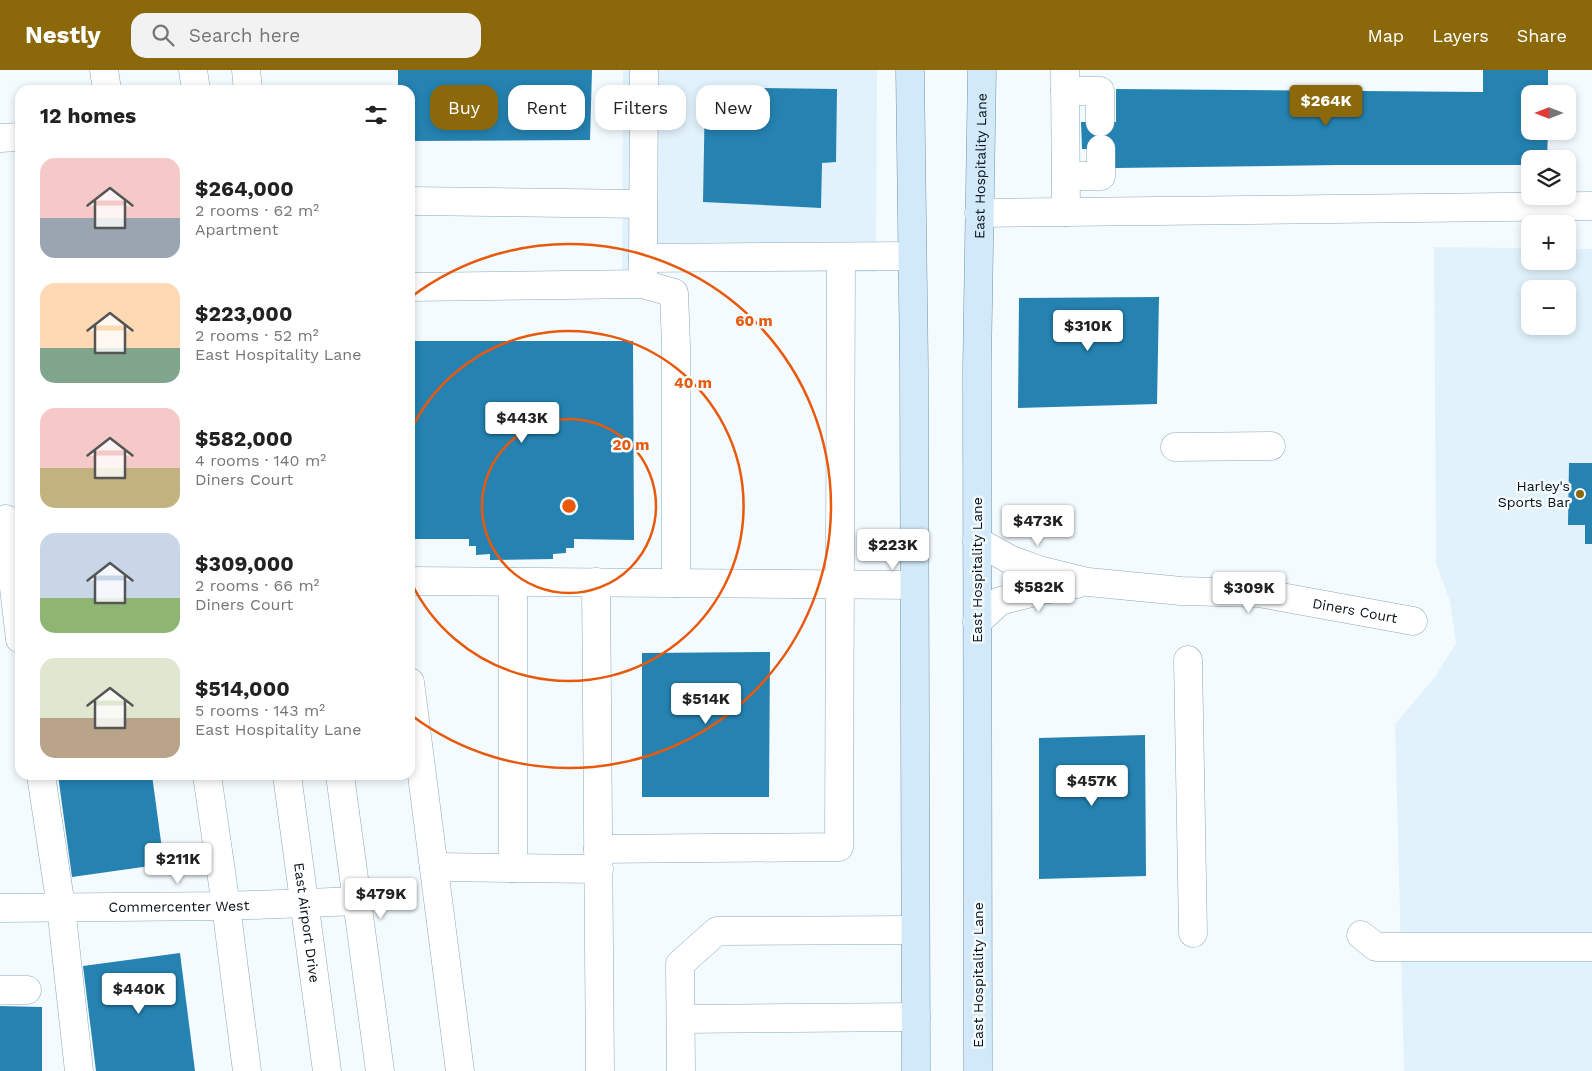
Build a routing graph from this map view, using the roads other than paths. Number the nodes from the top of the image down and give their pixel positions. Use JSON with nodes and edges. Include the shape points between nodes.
{"nodes":[{"id":1,"x":104,"y":70,"type":"edge"},
{"id":2,"x":193,"y":70,"type":"edge"},
{"id":3,"x":246,"y":70,"type":"edge"},
{"id":4,"x":644,"y":70,"type":"edge"},
{"id":5,"x":910,"y":70,"type":"edge"},
{"id":6,"x":982,"y":70,"type":"edge"},
{"id":7,"x":1065,"y":80,"type":"edge"},
{"id":8,"x":106,"y":85,"type":"edge"},
{"id":9,"x":195,"y":85,"type":"edge"},
{"id":10,"x":248,"y":85,"type":"edge"},
{"id":11,"x":1100,"y":122,"type":"dead end"},
{"id":12,"x":15,"y":137,"type":"edge"},
{"id":13,"x":0,"y":138,"type":"edge"},
{"id":14,"x":1101,"y":149,"type":"dead end"},
{"id":15,"x":1066,"y":176,"type":"junction"},
{"id":16,"x":415,"y":201,"type":"edge"},
{"id":17,"x":643,"y":204,"type":"junction"},
{"id":18,"x":1592,"y":206,"type":"edge"},
{"id":19,"x":1066,"y":212,"type":"junction"},
{"id":20,"x":979,"y":213,"type":"junction"},
{"id":21,"x":912,"y":256,"type":"junction"},
{"id":22,"x":841,"y":257,"type":"junction"},
{"id":23,"x":643,"y":271,"type":"junction"},
{"id":24,"x":415,"y":287,"type":"edge"},
{"id":25,"x":1271,"y":446,"type":"dead end"},
{"id":26,"x":1175,"y":447,"type":"dead end"},
{"id":27,"x":9,"y":519,"type":"edge"},
{"id":28,"x":977,"y":541,"type":"junction"},
{"id":29,"x":415,"y":581,"type":"edge"},
{"id":30,"x":513,"y":582,"type":"junction"},
{"id":31,"x":596,"y":582,"type":"junction"},
{"id":32,"x":1088,"y":582,"type":"junction"},
{"id":33,"x":676,"y":583,"type":"junction"},
{"id":34,"x":15,"y":584,"type":"edge"},
{"id":35,"x":839,"y":585,"type":"junction"},
{"id":36,"x":914,"y":585,"type":"junction"},
{"id":37,"x":1413,"y":621,"type":"dead end"},
{"id":38,"x":977,"y":622,"type":"junction"},
{"id":39,"x":1188,"y":660,"type":"dead end"},
{"id":40,"x":415,"y":721,"type":"edge"},
{"id":41,"x":42,"y":780,"type":"edge"},
{"id":42,"x":208,"y":780,"type":"edge"},
{"id":43,"x":288,"y":780,"type":"edge"},
{"id":44,"x":341,"y":780,"type":"edge"},
{"id":45,"x":598,"y":859,"type":"junction"},
{"id":46,"x":434,"y":867,"type":"junction"},
{"id":47,"x":514,"y":868,"type":"junction"},
{"id":48,"x":358,"y":901,"type":"junction"},
{"id":49,"x":305,"y":902,"type":"junction"},
{"id":50,"x":226,"y":906,"type":"junction"},
{"id":51,"x":61,"y":907,"type":"junction"},
{"id":52,"x":0,"y":908,"type":"edge"},
{"id":53,"x":915,"y":930,"type":"junction"},
{"id":54,"x":1193,"y":932,"type":"dead end"},
{"id":55,"x":1361,"y":935,"type":"dead end"},
{"id":56,"x":1592,"y":947,"type":"edge"},
{"id":57,"x":0,"y":990,"type":"edge"},
{"id":58,"x":27,"y":990,"type":"dead end"},
{"id":59,"x":916,"y":1017,"type":"junction"},
{"id":60,"x":680,"y":1019,"type":"junction"},
{"id":61,"x":79,"y":1071,"type":"edge"},
{"id":62,"x":247,"y":1071,"type":"edge"},
{"id":63,"x":327,"y":1071,"type":"edge"},
{"id":64,"x":380,"y":1071,"type":"edge"},
{"id":65,"x":460,"y":1071,"type":"edge"},
{"id":66,"x":600,"y":1071,"type":"edge"},
{"id":67,"x":681,"y":1071,"type":"edge"},
{"id":68,"x":916,"y":1071,"type":"edge"},
{"id":69,"x":978,"y":1071,"type":"edge"}],
"edges":[{"from":1,"to":8,"type":"street"},
{"from":2,"to":9,"type":"street"},
{"from":3,"to":10,"type":"street"},
{"from":4,"to":17,"type":"street"},
{"from":5,"to":21,"type":"main road"},
{"from":6,"to":20,"type":"main road","name":"East Hospitality Lane"},
{"from":7,"to":11,"type":"street","via":[[1100,91]]},
{"from":7,"to":15,"type":"street"},
{"from":12,"to":13,"type":"street"},
{"from":14,"to":15,"type":"street","via":[[1101,176]]},
{"from":15,"to":19,"type":"street"},
{"from":16,"to":17,"type":"street"},
{"from":17,"to":23,"type":"street"},
{"from":18,"to":19,"type":"street"},
{"from":19,"to":20,"type":"street"},
{"from":20,"to":28,"type":"main road","name":"East Hospitality Lane"},
{"from":21,"to":22,"type":"street"},
{"from":21,"to":36,"type":"main road"},
{"from":22,"to":23,"type":"street"},
{"from":22,"to":35,"type":"street"},
{"from":23,"to":24,"type":"street"},
{"from":23,"to":33,"type":"street","via":[[674,293]]},
{"from":25,"to":26,"type":"street"},
{"from":27,"to":34,"type":"street"},
{"from":28,"to":32,"type":"street","name":"Diners Court","via":[[1009,559]]},
{"from":28,"to":38,"type":"main road","name":"East Hospitality Lane"},
{"from":29,"to":30,"type":"street"},
{"from":30,"to":31,"type":"street"},
{"from":30,"to":47,"type":"street"},
{"from":31,"to":33,"type":"street"},
{"from":31,"to":45,"type":"street"},
{"from":32,"to":37,"type":"street","name":"Diners Court","via":[[1181,591],[1259,593]]},
{"from":32,"to":38,"type":"street","name":"Diners Court","via":[[1000,601]]},
{"from":33,"to":35,"type":"street"},
{"from":35,"to":36,"type":"street"},
{"from":35,"to":45,"type":"street","via":[[839,847]]},
{"from":36,"to":53,"type":"main road"},
{"from":38,"to":69,"type":"main road","name":"East Hospitality Lane"},
{"from":39,"to":54,"type":"street"},
{"from":40,"to":46,"type":"street"},
{"from":41,"to":51,"type":"street"},
{"from":42,"to":50,"type":"street"},
{"from":43,"to":49,"type":"street","name":"East Airport Drive"},
{"from":44,"to":48,"type":"street"},
{"from":45,"to":47,"type":"street"},
{"from":45,"to":66,"type":"street"},
{"from":46,"to":47,"type":"street"},
{"from":46,"to":65,"type":"street"},
{"from":48,"to":49,"type":"street","name":"Commercenter West"},
{"from":48,"to":64,"type":"street"},
{"from":49,"to":50,"type":"street","name":"Commercenter West"},
{"from":49,"to":63,"type":"street","name":"East Airport Drive"},
{"from":50,"to":51,"type":"street","name":"Commercenter West"},
{"from":50,"to":62,"type":"street"},
{"from":51,"to":52,"type":"street","name":"Commercenter West"},
{"from":51,"to":61,"type":"street"},
{"from":53,"to":59,"type":"main road"},
{"from":53,"to":60,"type":"street","via":[[717,931],[680,964]]},
{"from":55,"to":56,"type":"street","via":[[1376,948]]},
{"from":57,"to":58,"type":"street"},
{"from":59,"to":60,"type":"street"},
{"from":59,"to":68,"type":"main road"},
{"from":60,"to":67,"type":"street"}]}
